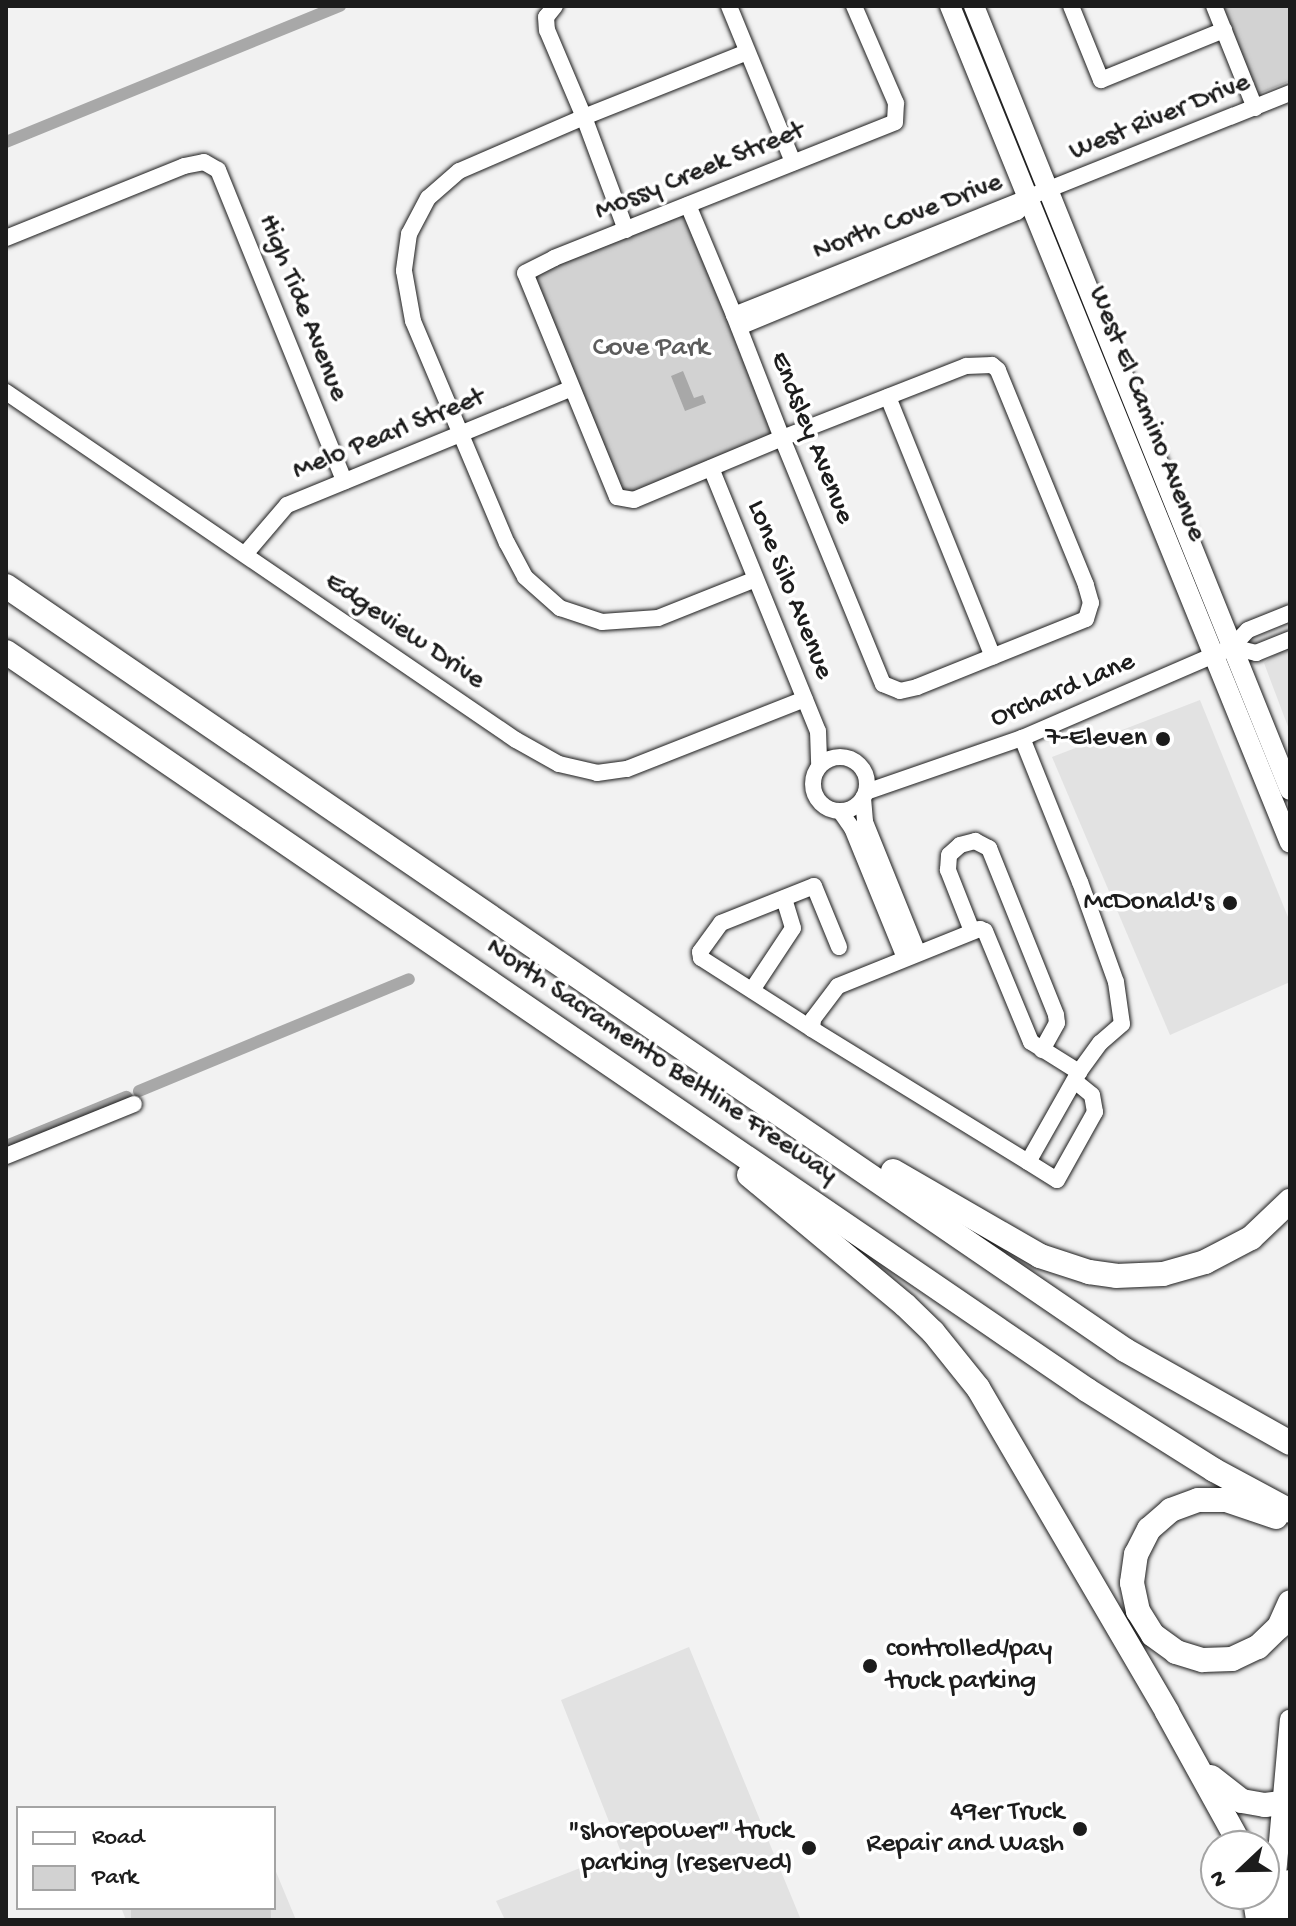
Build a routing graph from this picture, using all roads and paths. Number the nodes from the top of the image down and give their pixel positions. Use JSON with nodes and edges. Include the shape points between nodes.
{"nodes":[{"id":1,"x":729,"y":6,"type":"edge"},
{"id":2,"x":854,"y":6,"type":"edge"},
{"id":3,"x":950,"y":6,"type":"edge"},
{"id":4,"x":974,"y":6,"type":"edge"},
{"id":5,"x":1071,"y":6,"type":"edge"},
{"id":6,"x":1214,"y":6,"type":"edge"},
{"id":7,"x":551,"y":12,"type":"edge"},
{"id":8,"x":1224,"y":30,"type":"junction"},
{"id":9,"x":747,"y":52,"type":"junction"},
{"id":10,"x":1290,"y":93,"type":"edge"},
{"id":11,"x":1255,"y":108,"type":"junction"},
{"id":12,"x":584,"y":117,"type":"junction"},
{"id":13,"x":793,"y":162,"type":"junction"},
{"id":14,"x":1049,"y":191,"type":"junction"},
{"id":15,"x":1029,"y":200,"type":"junction"},
{"id":16,"x":688,"y":205,"type":"junction"},
{"id":17,"x":626,"y":230,"type":"junction"},
{"id":18,"x":6,"y":238,"type":"edge"},
{"id":19,"x":737,"y":321,"type":"junction"},
{"id":20,"x":570,"y":389,"type":"junction"},
{"id":21,"x":6,"y":392,"type":"edge"},
{"id":22,"x":888,"y":397,"type":"junction"},
{"id":23,"x":459,"y":434,"type":"junction"},
{"id":24,"x":782,"y":438,"type":"junction"},
{"id":25,"x":711,"y":468,"type":"junction"},
{"id":26,"x":344,"y":481,"type":"junction"},
{"id":27,"x":246,"y":553,"type":"junction"},
{"id":28,"x":756,"y":579,"type":"junction"},
{"id":29,"x":6,"y":586,"type":"edge"},
{"id":30,"x":1290,"y":613,"type":"edge"},
{"id":31,"x":1290,"y":639,"type":"edge"},
{"id":32,"x":1223,"y":651,"type":"junction"},
{"id":33,"x":6,"y":652,"type":"edge"},
{"id":34,"x":993,"y":657,"type":"junction"},
{"id":35,"x":805,"y":699,"type":"junction"},
{"id":36,"x":818,"y":731,"type":"junction"},
{"id":37,"x":1022,"y":738,"type":"junction"},
{"id":38,"x":843,"y":757,"type":"junction"},
{"id":39,"x":819,"y":766,"type":"junction"},
{"id":40,"x":863,"y":771,"type":"junction"},
{"id":41,"x":911,"y":776,"type":"junction"},
{"id":42,"x":1290,"y":790,"type":"edge"},
{"id":43,"x":864,"y":795,"type":"junction"},
{"id":44,"x":840,"y":811,"type":"junction"},
{"id":45,"x":1290,"y":843,"type":"edge"},
{"id":46,"x":784,"y":898,"type":"junction"},
{"id":47,"x":972,"y":931,"type":"junction"},
{"id":48,"x":839,"y":947,"type":"dead end"},
{"id":49,"x":912,"y":955,"type":"junction"},
{"id":50,"x":752,"y":990,"type":"junction"},
{"id":51,"x":812,"y":1029,"type":"junction"},
{"id":52,"x":1042,"y":1050,"type":"junction"},
{"id":53,"x":706,"y":1062,"type":"junction"},
{"id":54,"x":1077,"y":1076,"type":"junction"},
{"id":55,"x":636,"y":1081,"type":"junction"},
{"id":56,"x":134,"y":1104,"type":"dead end"},
{"id":57,"x":6,"y":1156,"type":"edge"},
{"id":58,"x":1028,"y":1162,"type":"junction"},
{"id":59,"x":1290,"y":1201,"type":"edge"},
{"id":60,"x":1290,"y":1443,"type":"edge"},
{"id":61,"x":1290,"y":1511,"type":"edge"},
{"id":62,"x":1290,"y":1522,"type":"edge"},
{"id":63,"x":1290,"y":1602,"type":"edge"},
{"id":64,"x":1167,"y":1712,"type":"junction"},
{"id":65,"x":1290,"y":1720,"type":"edge"},
{"id":66,"x":1286,"y":1802,"type":"edge"},
{"id":67,"x":1232,"y":1830,"type":"edge"},
{"id":68,"x":1289,"y":1885,"type":"edge"},
{"id":69,"x":1272,"y":1920,"type":"edge"},
{"id":70,"x":1287,"y":1920,"type":"edge"}],
"edges":[{"from":1,"to":9,"type":"street"},
{"from":2,"to":13,"type":"street","name":"Mossy Creek Street","via":[[896,103],[895,122]]},
{"from":3,"to":15,"type":"main road","name":"West El Camino Avenue"},
{"from":4,"to":14,"type":"main road","name":"West El Camino Avenue"},
{"from":5,"to":8,"type":"street","via":[[1101,80]]},
{"from":6,"to":8,"type":"street"},
{"from":7,"to":12,"type":"street","via":[[547,30]]},
{"from":8,"to":11,"type":"street"},
{"from":9,"to":12,"type":"street"},
{"from":9,"to":13,"type":"street"},
{"from":10,"to":11,"type":"street","name":"West River Drive"},
{"from":11,"to":14,"type":"street","name":"West River Drive"},
{"from":12,"to":17,"type":"street"},
{"from":12,"to":23,"type":"street","via":[[459,171],[428,198],[409,234],[404,271],[413,321]]},
{"from":13,"to":16,"type":"street","name":"Mossy Creek Street"},
{"from":14,"to":15,"type":"street","name":"West River Drive"},
{"from":14,"to":32,"type":"main road","name":"West El Camino Avenue"},
{"from":15,"to":19,"type":"street","name":"North Cove Drive","via":[[1017,212],[963,236]]},
{"from":15,"to":32,"type":"main road","name":"West El Camino Avenue"},
{"from":16,"to":17,"type":"street","name":"Mossy Creek Street"},
{"from":16,"to":19,"type":"street","name":"Endsley Avenue"},
{"from":17,"to":20,"type":"street","name":"Mossy Creek Street","via":[[525,273]]},
{"from":18,"to":26,"type":"street","name":"High Tide Avenue","via":[[184,166],[204,162],[218,170]]},
{"from":19,"to":24,"type":"street","name":"Endsley Avenue"},
{"from":20,"to":23,"type":"street","name":"Melo Pearl Street"},
{"from":20,"to":25,"type":"street","via":[[617,497],[634,500]]},
{"from":21,"to":27,"type":"street","name":"Edgeview Drive"},
{"from":22,"to":24,"type":"street"},
{"from":22,"to":34,"type":"street"},
{"from":22,"to":34,"type":"street","via":[[966,366],[992,365],[998,370],[1091,603],[1086,619]]},
{"from":23,"to":26,"type":"street","name":"Melo Pearl Street"},
{"from":23,"to":28,"type":"street","via":[[525,577],[560,608],[602,622],[658,618]]},
{"from":24,"to":25,"type":"street"},
{"from":24,"to":34,"type":"street","name":"Endsley Avenue","via":[[883,684],[900,691],[917,687]]},
{"from":25,"to":28,"type":"street","name":"Lone Silo Avenue"},
{"from":26,"to":27,"type":"street","name":"Melo Pearl Street","via":[[287,505]]},
{"from":27,"to":35,"type":"street","name":"Edgeview Drive","via":[[516,740],[577,770],[627,769]]},
{"from":28,"to":35,"type":"street","name":"Lone Silo Avenue"},
{"from":29,"to":53,"type":"highway","name":"North Sacramento Beltline Freeway"},
{"from":30,"to":32,"type":"street","name":"Orchard Lane","via":[[1248,630]]},
{"from":31,"to":32,"type":"street","name":"Orchard Lane","via":[[1256,653]]},
{"from":32,"to":37,"type":"street","name":"Orchard Lane"},
{"from":32,"to":42,"type":"main road","name":"West El Camino Avenue"},
{"from":32,"to":45,"type":"main road","name":"West El Camino Avenue"},
{"from":33,"to":55,"type":"highway","name":"North Sacramento Beltline Freeway"},
{"from":35,"to":36,"type":"street","name":"Lone Silo Avenue"},
{"from":36,"to":38,"type":"street","name":"Lone Silo Avenue"},
{"from":36,"to":39,"type":"street","name":"Lone Silo Avenue"},
{"from":37,"to":41,"type":"street","name":"Orchard Lane"},
{"from":37,"to":54,"type":"street","via":[[1116,982],[1122,1024],[1101,1041]]},
{"from":38,"to":39,"type":"street"},
{"from":38,"to":40,"type":"street"},
{"from":39,"to":44,"type":"street","via":[[813,791],[823,806]]},
{"from":40,"to":41,"type":"street","name":"Orchard Lane"},
{"from":40,"to":43,"type":"street"},
{"from":41,"to":43,"type":"street","name":"Orchard Lane"},
{"from":43,"to":44,"type":"street","via":[[849,810]]},
{"from":43,"to":49,"type":"street","via":[[865,822]]},
{"from":44,"to":49,"type":"street"},
{"from":46,"to":48,"type":"street","via":[[814,886]]},
{"from":46,"to":50,"type":"street","via":[[793,928]]},
{"from":46,"to":50,"type":"street","via":[[721,923],[700,952],[701,958]]},
{"from":47,"to":49,"type":"street"},
{"from":47,"to":52,"type":"street","via":[[985,931],[1031,1042]]},
{"from":47,"to":52,"type":"street","via":[[948,870],[949,855],[975,841],[989,848],[1056,1015]]},
{"from":49,"to":51,"type":"street","via":[[838,986],[813,1019]]},
{"from":50,"to":51,"type":"street"},
{"from":51,"to":58,"type":"street"},
{"from":52,"to":54,"type":"street"},
{"from":53,"to":59,"type":"highway","via":[[1023,1248],[1089,1272],[1163,1274],[1205,1262],[1251,1238]]},
{"from":53,"to":60,"type":"highway","name":"North Sacramento Beltline Freeway","via":[[1125,1350]]},
{"from":54,"to":58,"type":"street"},
{"from":54,"to":58,"type":"street","via":[[1092,1095],[1095,1112],[1057,1180]]},
{"from":55,"to":61,"type":"highway","name":"North Sacramento Beltline Freeway","via":[[1113,1407]]},
{"from":55,"to":64,"type":"highway","via":[[905,1305],[958,1360],[992,1409]]},
{"from":56,"to":57,"type":"street"},
{"from":62,"to":63,"type":"highway","via":[[1226,1500],[1198,1500],[1171,1510],[1149,1529],[1136,1554],[1132,1583],[1138,1611],[1153,1635],[1176,1652],[1203,1660],[1232,1659],[1258,1647],[1279,1627]]},
{"from":64,"to":66,"type":"highway","via":[[1220,1786],[1242,1801]]},
{"from":64,"to":67,"type":"highway"},
{"from":65,"to":66,"type":"main road"},
{"from":66,"to":69,"type":"main road"},
{"from":68,"to":70,"type":"main road"}]}
